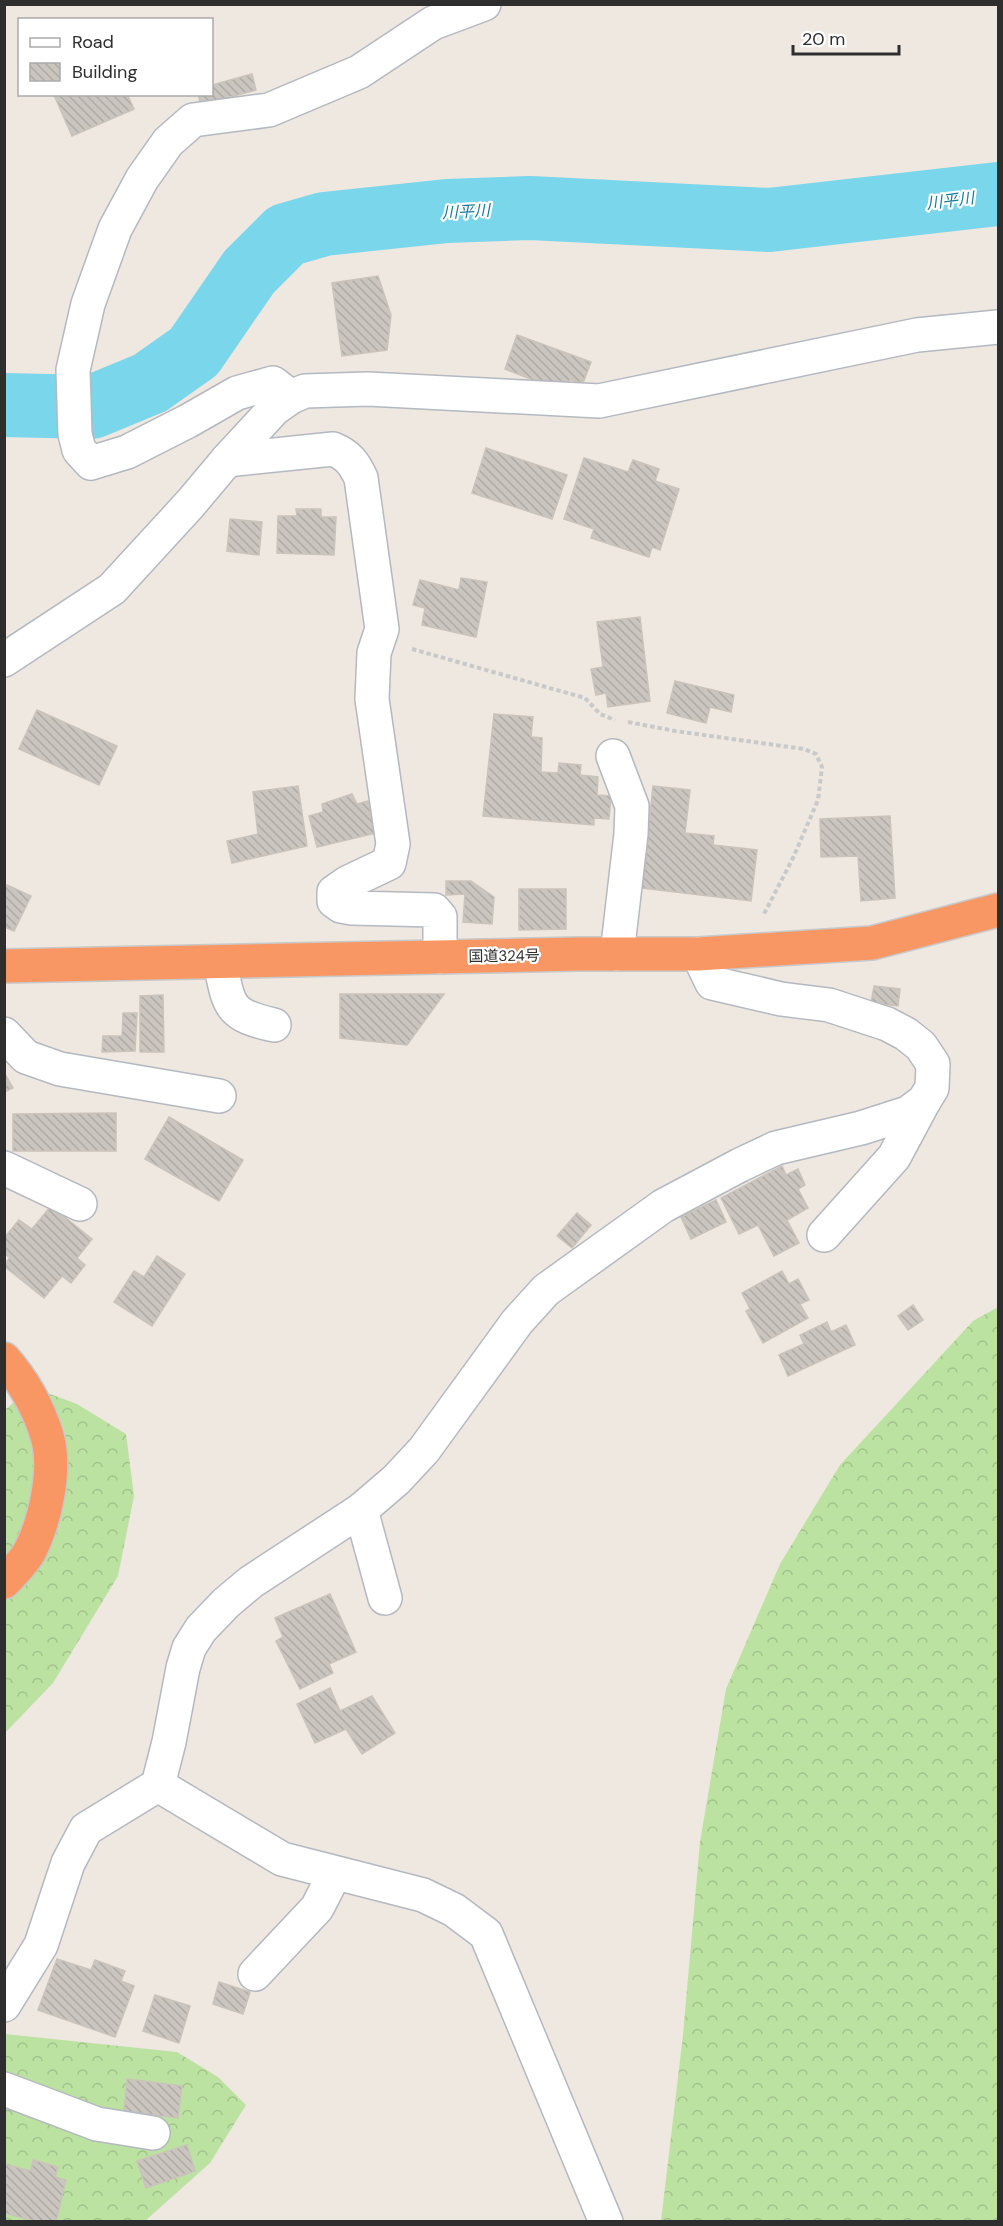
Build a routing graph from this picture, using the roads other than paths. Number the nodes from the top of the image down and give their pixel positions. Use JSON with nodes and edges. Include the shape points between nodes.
{"nodes":[{"id":1,"x":484,"y":4,"type":"edge"},
{"id":2,"x":999,"y":327,"type":"edge"},
{"id":3,"x":291,"y":397,"type":"junction"},
{"id":4,"x":227,"y":460,"type":"junction"},
{"id":5,"x":4,"y":660,"type":"edge"},
{"id":6,"x":613,"y":756,"type":"dead end"},
{"id":7,"x":999,"y":910,"type":"edge"},
{"id":8,"x":617,"y":954,"type":"junction"},
{"id":9,"x":698,"y":954,"type":"junction"},
{"id":10,"x":440,"y":957,"type":"junction"},
{"id":11,"x":220,"y":962,"type":"junction"},
{"id":12,"x":4,"y":966,"type":"edge"},
{"id":13,"x":274,"y":1024,"type":"dead end"},
{"id":14,"x":4,"y":1034,"type":"edge"},
{"id":15,"x":219,"y":1096,"type":"dead end"},
{"id":16,"x":924,"y":1101,"type":"junction"},
{"id":17,"x":4,"y":1168,"type":"edge"},
{"id":18,"x":80,"y":1204,"type":"dead end"},
{"id":19,"x":824,"y":1235,"type":"dead end"},
{"id":20,"x":4,"y":1359,"type":"edge"},
{"id":21,"x":361,"y":1510,"type":"junction"},
{"id":22,"x":4,"y":1582,"type":"edge"},
{"id":23,"x":384,"y":1598,"type":"dead end"},
{"id":24,"x":158,"y":1785,"type":"junction"},
{"id":25,"x":336,"y":1873,"type":"junction"},
{"id":26,"x":255,"y":1974,"type":"dead end"},
{"id":27,"x":4,"y":2005,"type":"edge"},
{"id":28,"x":4,"y":2089,"type":"edge"},
{"id":29,"x":153,"y":2133,"type":"dead end"},
{"id":30,"x":606,"y":2222,"type":"edge"}],
"edges":[{"from":1,"to":3,"type":"street","via":[[433,23],[359,72],[269,110],[193,120],[168,142],[115,229],[88,304],[73,370],[75,434],[79,450],[91,463],[127,452],[237,393],[273,382]]},
{"from":2,"to":3,"type":"street","via":[[917,335],[598,401],[368,389],[305,391]]},
{"from":3,"to":4,"type":"street","via":[[274,409]]},
{"from":4,"to":5,"type":"street","via":[[112,589]]},
{"from":4,"to":10,"type":"street","via":[[333,449],[354,463],[361,478],[382,629],[374,653],[372,699],[393,844],[389,863],[334,892],[334,901],[352,908],[434,910],[440,917]]},
{"from":6,"to":8,"type":"street","via":[[632,806]]},
{"from":7,"to":9,"type":"highway","name":"国道324号","via":[[872,943]]},
{"from":8,"to":9,"type":"highway","name":"国道324号"},
{"from":8,"to":10,"type":"highway","name":"国道324号"},
{"from":9,"to":16,"type":"street","via":[[712,983],[829,1005],[906,1034],[921,1046],[933,1064],[932,1088]]},
{"from":10,"to":11,"type":"highway","name":"国道324号"},
{"from":11,"to":12,"type":"highway","name":"国道324号"},
{"from":11,"to":13,"type":"street","via":[[226,994],[237,1011],[249,1019]]},
{"from":14,"to":15,"type":"street","via":[[27,1057],[60,1069]]},
{"from":16,"to":19,"type":"street","via":[[894,1157]]},
{"from":16,"to":21,"type":"street","via":[[908,1113],[776,1148],[740,1165],[663,1206],[546,1290],[516,1322],[424,1450]]},
{"from":17,"to":18,"type":"street"},
{"from":20,"to":22,"type":"highway","via":[[33,1404],[48,1438],[50,1465],[48,1497],[30,1551]]},
{"from":21,"to":23,"type":"street"},
{"from":21,"to":24,"type":"street","via":[[251,1582],[201,1629],[183,1668]]},
{"from":24,"to":25,"type":"street","via":[[282,1859]]},
{"from":24,"to":27,"type":"street","via":[[86,1829],[68,1863],[41,1945]]},
{"from":25,"to":26,"type":"street","via":[[317,1908]]},
{"from":25,"to":30,"type":"street","via":[[423,1895],[454,1910],[486,1934]]},
{"from":28,"to":29,"type":"street","via":[[97,2124]]}]}
